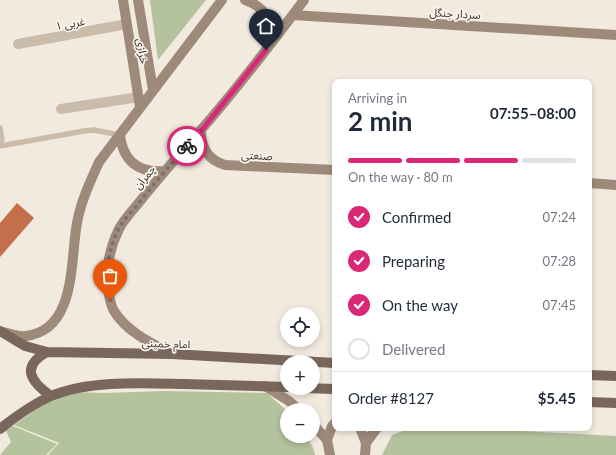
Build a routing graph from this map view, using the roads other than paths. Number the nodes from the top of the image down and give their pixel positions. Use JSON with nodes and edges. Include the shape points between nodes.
{"nodes":[{"id":1,"x":123,"y":0,"type":"edge"},
{"id":2,"x":138,"y":0,"type":"edge"},
{"id":3,"x":222,"y":0,"type":"edge"},
{"id":4,"x":245,"y":0,"type":"edge"},
{"id":5,"x":304,"y":0,"type":"edge"},
{"id":6,"x":293,"y":15,"type":"junction"},
{"id":7,"x":127,"y":24,"type":"junction"},
{"id":8,"x":616,"y":35,"type":"edge"},
{"id":9,"x":275,"y":38,"type":"junction"},
{"id":10,"x":18,"y":44,"type":"dead end"},
{"id":11,"x":153,"y":90,"type":"junction"},
{"id":12,"x":139,"y":102,"type":"junction"},
{"id":13,"x":61,"y":108,"type":"dead end"},
{"id":14,"x":0,"y":128,"type":"edge"},
{"id":15,"x":201,"y":131,"type":"junction"},
{"id":16,"x":120,"y":135,"type":"junction"},
{"id":17,"x":0,"y":142,"type":"edge"},
{"id":18,"x":0,"y":146,"type":"edge"},
{"id":19,"x":332,"y":170,"type":"edge"},
{"id":20,"x":164,"y":171,"type":"junction"},
{"id":21,"x":592,"y":183,"type":"edge"},
{"id":22,"x":616,"y":184,"type":"edge"},
{"id":23,"x":1,"y":332,"type":"edge"},
{"id":24,"x":47,"y":352,"type":"junction"},
{"id":25,"x":172,"y":354,"type":"junction"},
{"id":26,"x":332,"y":363,"type":"edge"},
{"id":27,"x":592,"y":375,"type":"edge"},
{"id":28,"x":616,"y":376,"type":"edge"},
{"id":29,"x":265,"y":386,"type":"junction"},
{"id":30,"x":280,"y":387,"type":"edge"},
{"id":31,"x":320,"y":389,"type":"edge"},
{"id":32,"x":332,"y":389,"type":"edge"},
{"id":33,"x":51,"y":396,"type":"junction"},
{"id":34,"x":592,"y":402,"type":"edge"},
{"id":35,"x":291,"y":403,"type":"edge"},
{"id":36,"x":616,"y":403,"type":"edge"},
{"id":37,"x":332,"y":426,"type":"edge"},
{"id":38,"x":0,"y":429,"type":"edge"},
{"id":39,"x":361,"y":431,"type":"edge"},
{"id":40,"x":375,"y":431,"type":"edge"},
{"id":41,"x":320,"y":432,"type":"edge"},
{"id":42,"x":327,"y":440,"type":"junction"},
{"id":43,"x":366,"y":443,"type":"junction"},
{"id":44,"x":330,"y":455,"type":"edge"},
{"id":45,"x":365,"y":455,"type":"edge"}],
"edges":[{"from":1,"to":7,"type":"main road","name":"خرازی"},
{"from":2,"to":11,"type":"main road","name":"خرازی"},
{"from":3,"to":11,"type":"main road"},
{"from":4,"to":9,"type":"main road","via":[[258,6],[267,15],[273,26]]},
{"from":5,"to":6,"type":"main road","name":"چمران"},
{"from":6,"to":8,"type":"main road","name":"سردار جنگل"},
{"from":6,"to":9,"type":"main road","name":"چمران"},
{"from":7,"to":10,"type":"street","name":"۱ غربی"},
{"from":7,"to":12,"type":"main road","name":"خرازی"},
{"from":9,"to":15,"type":"main road","name":"چمران"},
{"from":11,"to":12,"type":"main road"},
{"from":12,"to":13,"type":"street"},
{"from":12,"to":16,"type":"main road"},
{"from":14,"to":17,"type":"lane"},
{"from":15,"to":19,"type":"main road","name":"صنعتی","via":[[201,141],[217,163]]},
{"from":15,"to":20,"type":"main road","name":"چمران"},
{"from":16,"to":18,"type":"lane","via":[[94,130]]},
{"from":16,"to":20,"type":"main road","via":[[121,145],[133,164],[153,172]]},
{"from":16,"to":23,"type":"main road","via":[[98,162],[85,192],[77,222],[67,298],[60,315],[38,332],[25,336]]},
{"from":20,"to":25,"type":"main road","name":"چمران","via":[[119,228],[107,267],[107,288],[114,311],[126,326],[146,341]]},
{"from":21,"to":22,"type":"main road"},
{"from":23,"to":24,"type":"main road","name":"امام خمینی","via":[[25,346]]},
{"from":24,"to":25,"type":"main road","name":"امام خمینی"},
{"from":24,"to":33,"type":"main road","via":[[32,364],[32,377],[39,388]]},
{"from":25,"to":26,"type":"main road","name":"امام خمینی"},
{"from":27,"to":28,"type":"main road"},
{"from":29,"to":30,"type":"main road"},
{"from":29,"to":33,"type":"main road","via":[[142,383],[77,388]]},
{"from":29,"to":35,"type":"main road"},
{"from":31,"to":32,"type":"main road"},
{"from":33,"to":38,"type":"main road"},
{"from":34,"to":36,"type":"main road"},
{"from":37,"to":42,"type":"main road"},
{"from":39,"to":43,"type":"main road"},
{"from":40,"to":43,"type":"main road"},
{"from":41,"to":42,"type":"main road"},
{"from":42,"to":44,"type":"main road"},
{"from":43,"to":45,"type":"main road"}]}
